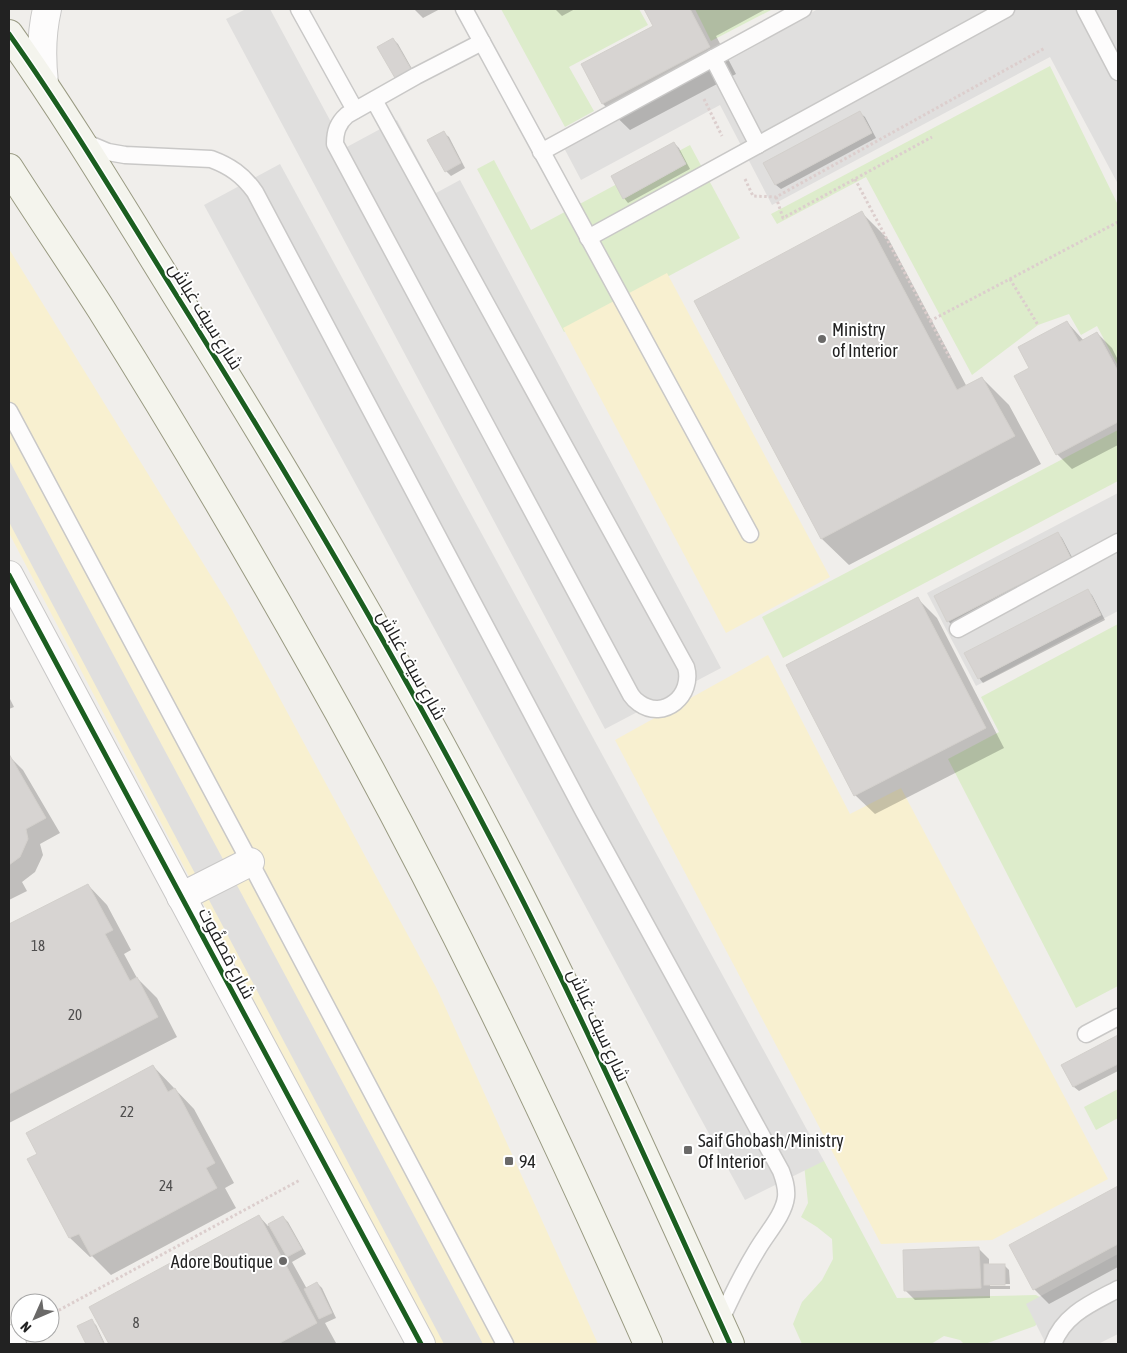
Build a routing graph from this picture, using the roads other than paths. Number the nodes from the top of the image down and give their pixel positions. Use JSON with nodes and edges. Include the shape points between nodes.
{"nodes":[{"id":1,"x":47,"y":9,"type":"edge"},
{"id":2,"x":298,"y":9,"type":"edge"},
{"id":3,"x":464,"y":9,"type":"edge"},
{"id":4,"x":803,"y":9,"type":"edge"},
{"id":5,"x":1006,"y":9,"type":"edge"},
{"id":6,"x":1085,"y":9,"type":"edge"},
{"id":7,"x":9,"y":34,"type":"edge"},
{"id":8,"x":482,"y":42,"type":"junction"},
{"id":9,"x":713,"y":58,"type":"junction"},
{"id":10,"x":1118,"y":72,"type":"edge"},
{"id":11,"x":44,"y":83,"type":"junction"},
{"id":12,"x":374,"y":100,"type":"junction"},
{"id":13,"x":355,"y":110,"type":"junction"},
{"id":14,"x":79,"y":140,"type":"junction"},
{"id":15,"x":758,"y":145,"type":"junction"},
{"id":16,"x":541,"y":152,"type":"junction"},
{"id":17,"x":9,"y":168,"type":"edge"},
{"id":18,"x":588,"y":238,"type":"junction"},
{"id":19,"x":9,"y":411,"type":"edge"},
{"id":20,"x":750,"y":534,"type":"dead end"},
{"id":21,"x":1118,"y":542,"type":"edge"},
{"id":22,"x":9,"y":575,"type":"edge"},
{"id":23,"x":958,"y":629,"type":"dead end"},
{"id":24,"x":250,"y":862,"type":"junction"},
{"id":25,"x":181,"y":897,"type":"junction"},
{"id":26,"x":1118,"y":1016,"type":"edge"},
{"id":27,"x":1086,"y":1034,"type":"dead end"},
{"id":28,"x":1118,"y":1289,"type":"edge"},
{"id":29,"x":725,"y":1333,"type":"edge"},
{"id":30,"x":9,"y":1339,"type":"edge"},
{"id":31,"x":12,"y":1344,"type":"edge"},
{"id":32,"x":421,"y":1344,"type":"edge"},
{"id":33,"x":505,"y":1344,"type":"edge"},
{"id":34,"x":648,"y":1344,"type":"edge"},
{"id":35,"x":1053,"y":1344,"type":"edge"}],
"edges":[{"from":1,"to":11,"type":"street","via":[[42,28]]},
{"from":2,"to":13,"type":"lane"},
{"from":3,"to":8,"type":"lane"},
{"from":4,"to":9,"type":"lane"},
{"from":5,"to":15,"type":"lane"},
{"from":6,"to":10,"type":"lane"},
{"from":7,"to":11,"type":"street","name":"شارع سيف غباش"},
{"from":8,"to":12,"type":"lane"},
{"from":8,"to":16,"type":"lane"},
{"from":9,"to":15,"type":"lane"},
{"from":9,"to":16,"type":"lane"},
{"from":11,"to":14,"type":"street","name":"شارع سيف غباش"},
{"from":12,"to":13,"type":"lane"},
{"from":12,"to":13,"type":"lane","via":[[686,667],[686,688],[682,696],[669,706],[659,709],[645,706],[630,695],[335,144],[341,120]]},
{"from":14,"to":29,"type":"street","name":"شارع سيف غباش","via":[[245,406],[411,689],[574,1003]]},
{"from":14,"to":29,"type":"lane","via":[[125,155],[211,159],[224,163],[247,181],[259,201],[584,812],[781,1171],[786,1185],[783,1210],[738,1283]]},
{"from":15,"to":18,"type":"lane"},
{"from":16,"to":18,"type":"lane"},
{"from":17,"to":34,"type":"street","via":[[101,310],[227,516],[365,762],[459,941],[539,1105]]},
{"from":18,"to":20,"type":"lane"},
{"from":19,"to":24,"type":"lane"},
{"from":21,"to":23,"type":"lane"},
{"from":22,"to":25,"type":"street","name":"شارع مَصفُوت"},
{"from":24,"to":25,"type":"street"},
{"from":24,"to":33,"type":"lane"},
{"from":25,"to":32,"type":"street","name":"شارع مَصفُوت"},
{"from":26,"to":27,"type":"lane"},
{"from":28,"to":35,"type":"lane","via":[[1070,1318]]},
{"from":30,"to":31,"type":"street"}]}
